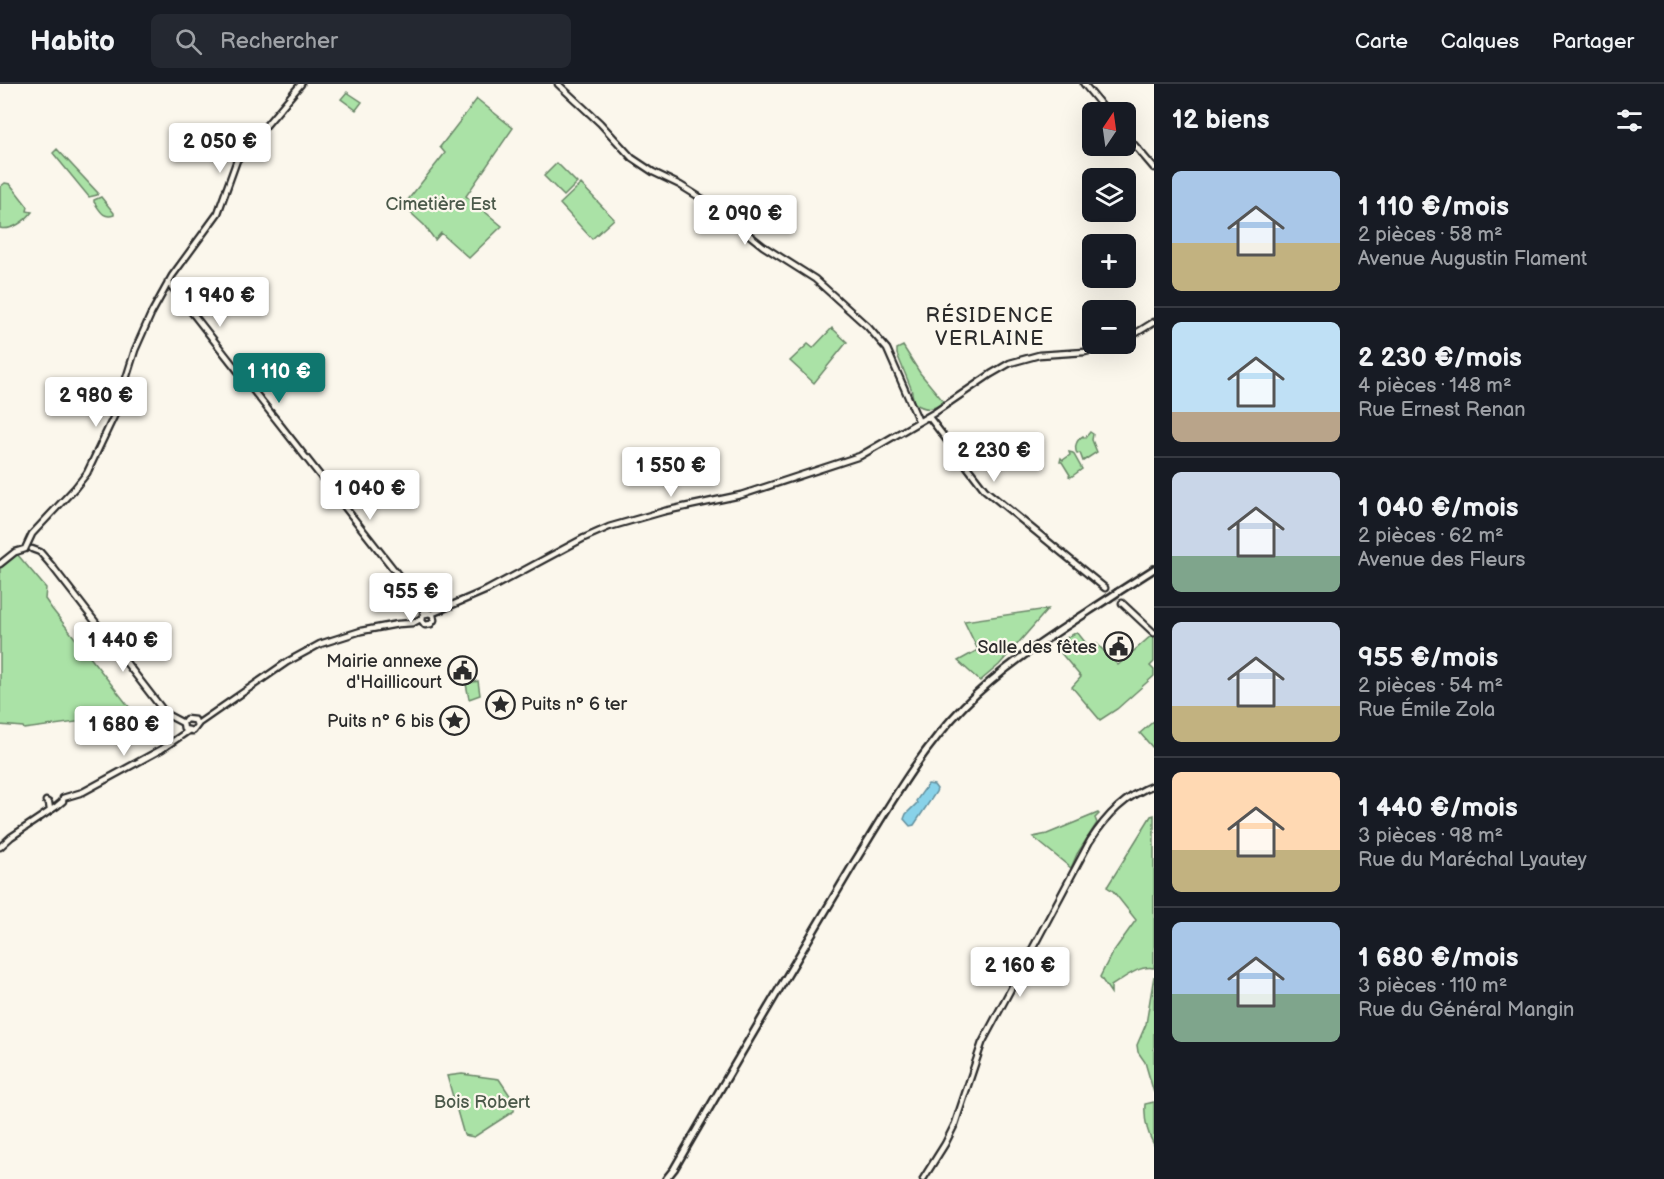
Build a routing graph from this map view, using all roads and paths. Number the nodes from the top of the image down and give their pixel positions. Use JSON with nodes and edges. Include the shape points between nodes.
{"nodes":[{"id":1,"x":301,"y":84,"type":"edge"},
{"id":2,"x":558,"y":84,"type":"edge"},
{"id":3,"x":1084,"y":84,"type":"edge"},
{"id":4,"x":1099,"y":102,"type":"edge"},
{"id":5,"x":1136,"y":147,"type":"edge"},
{"id":6,"x":1154,"y":168,"type":"edge"},
{"id":7,"x":168,"y":282,"type":"junction"},
{"id":8,"x":1154,"y":322,"type":"edge"},
{"id":9,"x":1136,"y":333,"type":"edge"},
{"id":10,"x":1082,"y":352,"type":"edge"},
{"id":11,"x":929,"y":417,"type":"junction"},
{"id":12,"x":919,"y":422,"type":"junction"},
{"id":13,"x":28,"y":548,"type":"junction"},
{"id":14,"x":0,"y":564,"type":"edge"},
{"id":15,"x":1154,"y":568,"type":"edge"},
{"id":16,"x":1105,"y":588,"type":"tunnel mouth"},
{"id":17,"x":1122,"y":603,"type":"tunnel mouth"},
{"id":18,"x":427,"y":616,"type":"junction"},
{"id":19,"x":1154,"y":633,"type":"edge"},
{"id":20,"x":196,"y":723,"type":"junction"},
{"id":21,"x":183,"y":724,"type":"junction"},
{"id":22,"x":188,"y":731,"type":"junction"},
{"id":23,"x":172,"y":742,"type":"junction"},
{"id":24,"x":1154,"y":784,"type":"edge"},
{"id":25,"x":46,"y":801,"type":"dead end"},
{"id":26,"x":51,"y":810,"type":"junction"},
{"id":27,"x":0,"y":846,"type":"edge"},
{"id":28,"x":666,"y":1179,"type":"edge"},
{"id":29,"x":923,"y":1179,"type":"edge"}],
"edges":[{"from":1,"to":7,"type":"street","via":[[237,160],[218,213]]},
{"from":2,"to":12,"type":"street","via":[[632,158],[710,203],[763,246],[815,279],[866,325],[886,349]]},
{"from":3,"to":4,"type":"street"},
{"from":5,"to":6,"type":"street"},
{"from":7,"to":13,"type":"street","via":[[137,345],[115,414],[87,473],[32,534]]},
{"from":7,"to":18,"type":"street"},
{"from":8,"to":9,"type":"street"},
{"from":10,"to":11,"type":"street","via":[[1039,355],[1010,363]]},
{"from":11,"to":12,"type":"street"},
{"from":11,"to":16,"type":"street","via":[[985,490]]},
{"from":12,"to":18,"type":"street","via":[[839,465],[741,495],[609,527],[487,590]]},
{"from":13,"to":14,"type":"street"},
{"from":13,"to":21,"type":"street","via":[[40,552],[121,655],[126,655],[125,661],[166,714]]},
{"from":15,"to":28,"type":"main road","bridge":true,"via":[[1023,655],[988,683],[914,765]]},
{"from":17,"to":19,"type":"street"},
{"from":18,"to":20,"type":"street","via":[[320,644]]},
{"from":20,"to":21,"type":"street","via":[[188,718]]},
{"from":20,"to":22,"type":"street"},
{"from":21,"to":22,"type":"street"},
{"from":21,"to":23,"type":"street"},
{"from":22,"to":23,"type":"street"},
{"from":23,"to":26,"type":"street","via":[[83,792],[63,798]]},
{"from":24,"to":29,"type":"street","via":[[1120,804],[1090,841],[982,1043],[955,1124]]},
{"from":25,"to":26,"type":"street"},
{"from":26,"to":27,"type":"street"}]}
